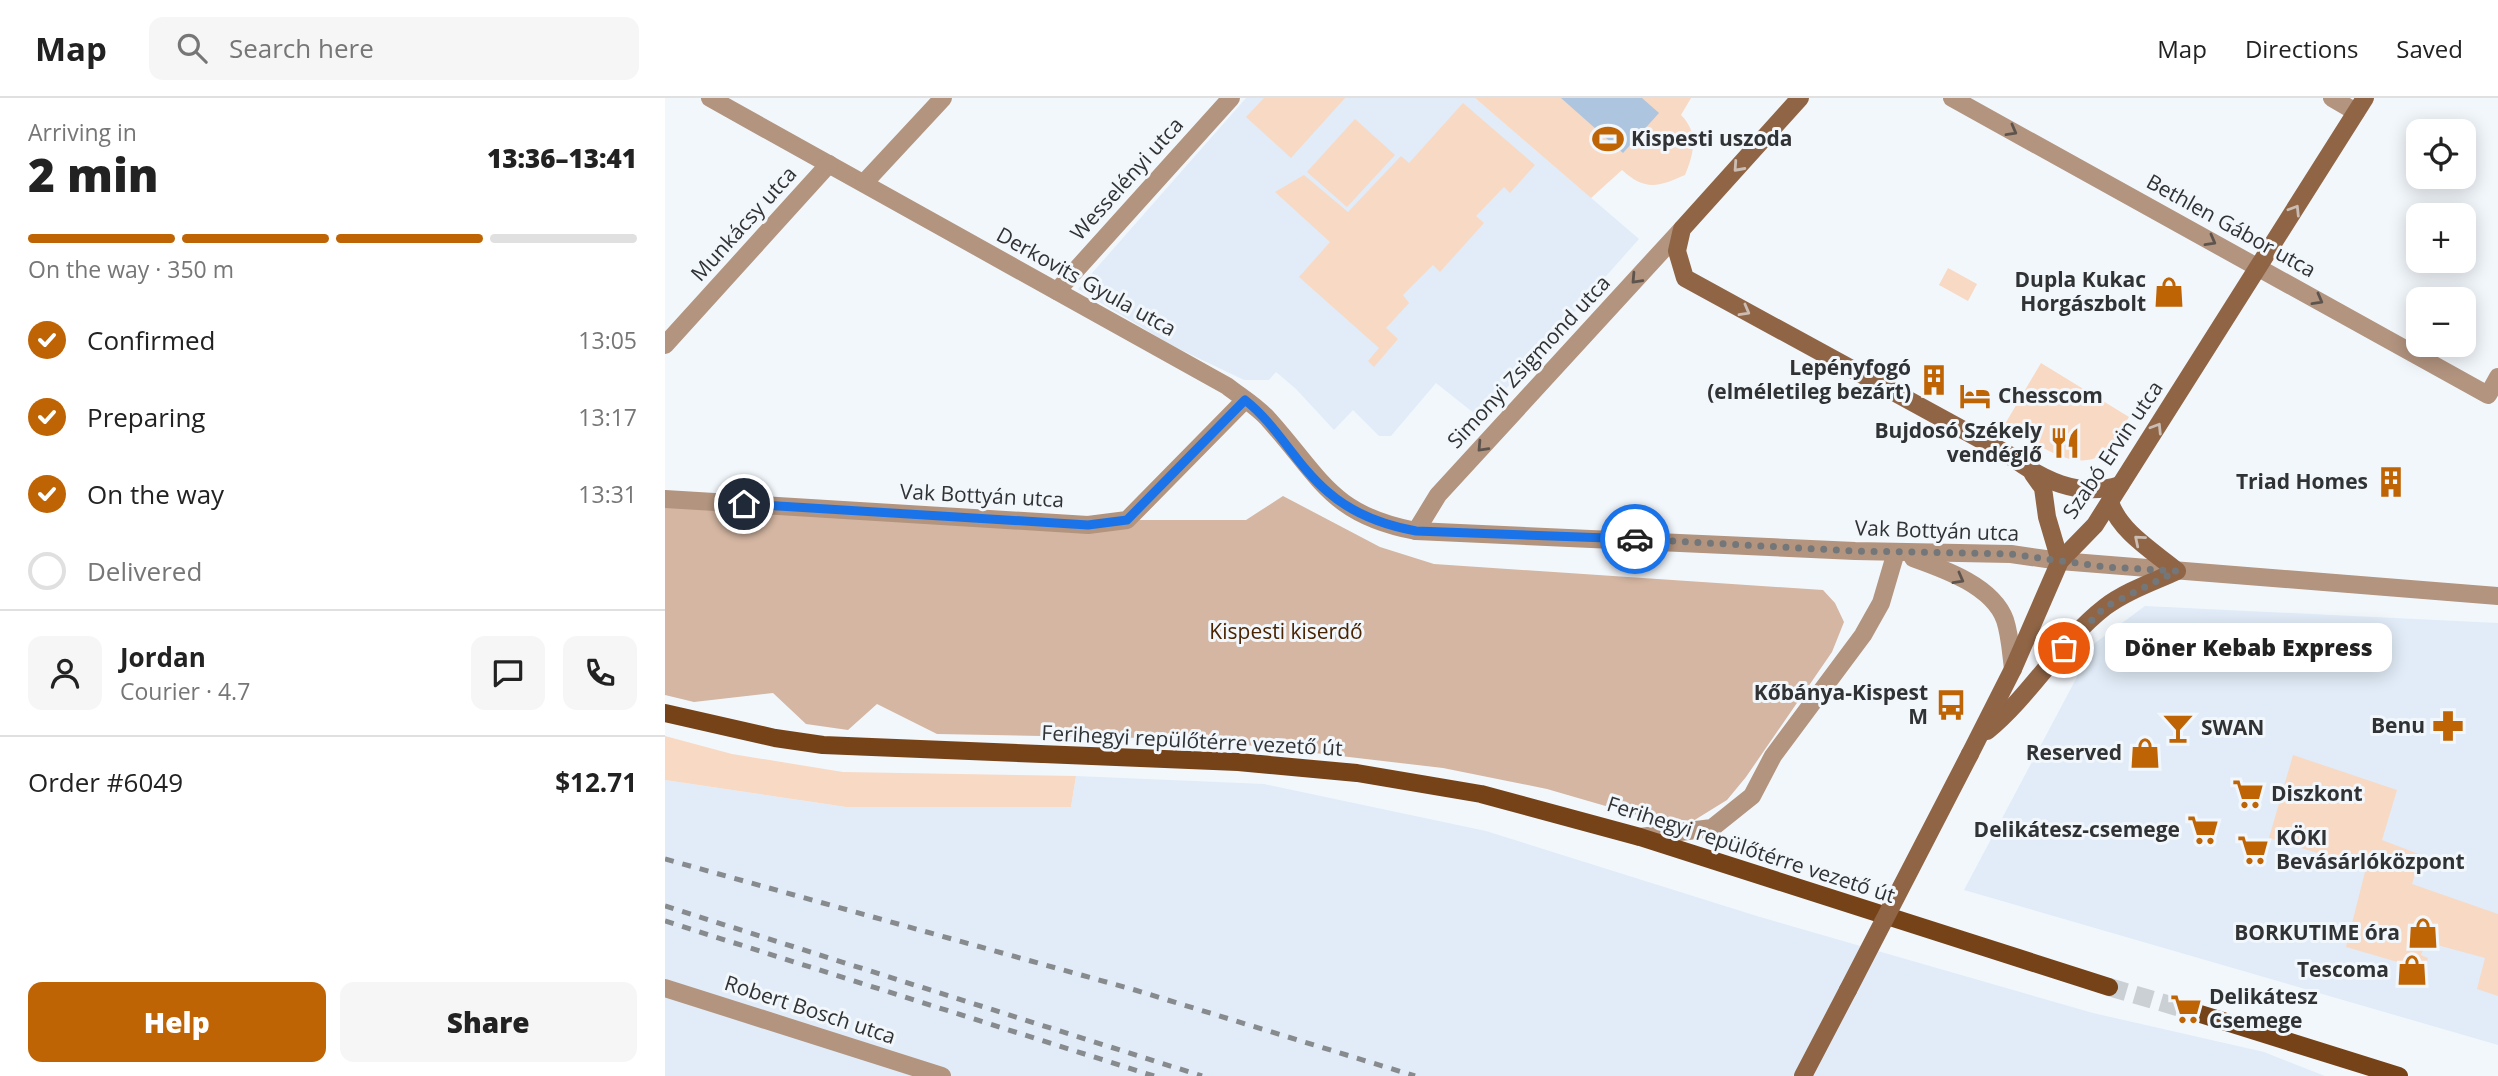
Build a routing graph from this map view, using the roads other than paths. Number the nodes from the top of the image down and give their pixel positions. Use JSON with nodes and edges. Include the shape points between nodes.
{"nodes":[{"id":1,"x":709,"y":98,"type":"edge"},
{"id":2,"x":943,"y":98,"type":"edge"},
{"id":3,"x":1231,"y":98,"type":"edge"},
{"id":4,"x":1800,"y":98,"type":"edge"},
{"id":5,"x":1952,"y":98,"type":"edge"},
{"id":6,"x":2332,"y":98,"type":"edge"},
{"id":7,"x":2361,"y":105,"type":"edge"},
{"id":8,"x":829,"y":164,"type":"junction"},
{"id":9,"x":864,"y":183,"type":"junction"},
{"id":10,"x":1682,"y":229,"type":"junction"},
{"id":11,"x":2258,"y":267,"type":"junction"},
{"id":12,"x":1057,"y":291,"type":"junction"},
{"id":13,"x":665,"y":345,"type":"edge"},
{"id":14,"x":2498,"y":377,"type":"edge"},
{"id":15,"x":1245,"y":400,"type":"junction"},
{"id":16,"x":2033,"y":474,"type":"junction"},
{"id":17,"x":2120,"y":485,"type":"junction"},
{"id":18,"x":665,"y":499,"type":"edge"},
{"id":19,"x":2110,"y":502,"type":"junction"},
{"id":20,"x":1416,"y":531,"type":"junction"},
{"id":21,"x":1896,"y":552,"type":"junction"},
{"id":22,"x":2060,"y":561,"type":"junction"},
{"id":23,"x":2177,"y":571,"type":"junction"},
{"id":24,"x":2498,"y":596,"type":"edge"},
{"id":25,"x":2013,"y":669,"type":"junction"},
{"id":26,"x":665,"y":713,"type":"edge"},
{"id":27,"x":1981,"y":736,"type":"junction"},
{"id":28,"x":1640,"y":837,"type":"junction"},
{"id":29,"x":2109,"y":987,"type":"tunnel mouth"},
{"id":30,"x":665,"y":988,"type":"edge"},
{"id":31,"x":2194,"y":1012,"type":"tunnel mouth"},
{"id":32,"x":2285,"y":1039,"type":"junction"},
{"id":33,"x":941,"y":1076,"type":"edge"},
{"id":34,"x":1803,"y":1076,"type":"edge"},
{"id":35,"x":2377,"y":1076,"type":"edge"},
{"id":36,"x":2399,"y":1076,"type":"edge"}],
"edges":[{"from":1,"to":8,"type":"street","name":"Derkovits Gyula utca"},
{"from":2,"to":9,"type":"street"},
{"from":3,"to":12,"type":"street","name":"Wesselényi utca"},
{"from":4,"to":10,"type":"main road","name":"Simonyi Zsigmond utca","one_way":true},
{"from":5,"to":11,"type":"street","name":"Bethlen Gábor utca","one_way":true},
{"from":6,"to":7,"type":"street"},
{"from":11,"to":7,"type":"main road","name":"Szabó Ervin utca","one_way":true},
{"from":8,"to":9,"type":"street","name":"Derkovits Gyula utca"},
{"from":8,"to":13,"type":"street","name":"Munkácsy utca"},
{"from":9,"to":12,"type":"street","name":"Derkovits Gyula utca"},
{"from":10,"to":16,"type":"main road","one_way":true,"via":[[1677,251],[1685,278],[2009,455]]},
{"from":10,"to":20,"type":"street","name":"Simonyi Zsigmond utca","one_way":true,"via":[[1438,495]]},
{"from":11,"to":14,"type":"street","name":"Bethlen Gábor utca","one_way":true,"via":[[2488,395]]},
{"from":17,"to":11,"type":"main road","name":"Szabó Ervin utca","one_way":true},
{"from":12,"to":15,"type":"street","name":"Derkovits Gyula utca"},
{"from":15,"to":18,"type":"street","name":"Vak Bottyán utca","via":[[1127,520],[1088,525]]},
{"from":15,"to":20,"type":"street","name":"Derkovits Gyula utca","via":[[1268,418],[1327,491],[1357,513]]},
{"from":16,"to":17,"type":"main road","via":[[2076,489]]},
{"from":16,"to":22,"type":"main road","via":[[2043,488]]},
{"from":17,"to":19,"type":"main road","name":"Szabó Ervin utca"},
{"from":19,"to":22,"type":"main road","name":"Szabó Ervin utca"},
{"from":23,"to":19,"type":"main road","one_way":true,"via":[[2125,527]]},
{"from":20,"to":21,"type":"street","name":"Vak Bottyán utca"},
{"from":21,"to":22,"type":"street","name":"Vak Bottyán utca","via":[[2011,554]]},
{"from":21,"to":25,"type":"street","one_way":true,"via":[[1932,565],[1989,596],[2005,619]]},
{"from":21,"to":28,"type":"street","via":[[1881,603],[1863,635],[1773,756],[1752,796],[1712,828]]},
{"from":22,"to":23,"type":"street","name":"Vak Bottyán utca"},
{"from":22,"to":25,"type":"main road","name":"Szabó Ervin utca"},
{"from":23,"to":24,"type":"street","name":"Vak Bottyán utca"},
{"from":23,"to":27,"type":"main road","via":[[2105,607],[2081,628],[2009,713]]},
{"from":25,"to":27,"type":"main road","name":"Szabó Ervin utca"},
{"from":26,"to":28,"type":"main road","name":"Ferihegyi repülőtérre vezető út","via":[[823,745],[1238,762],[1357,773],[1481,794]]},
{"from":27,"to":34,"type":"main road","name":"Szabó Ervin utca","bridge":true},
{"from":28,"to":29,"type":"main road","name":"Ferihegyi repülőtérre vezető út"},
{"from":30,"to":33,"type":"street","name":"Robert Bosch utca"},
{"from":31,"to":32,"type":"main road"},
{"from":32,"to":35,"type":"street"},
{"from":32,"to":36,"type":"main road"}]}
